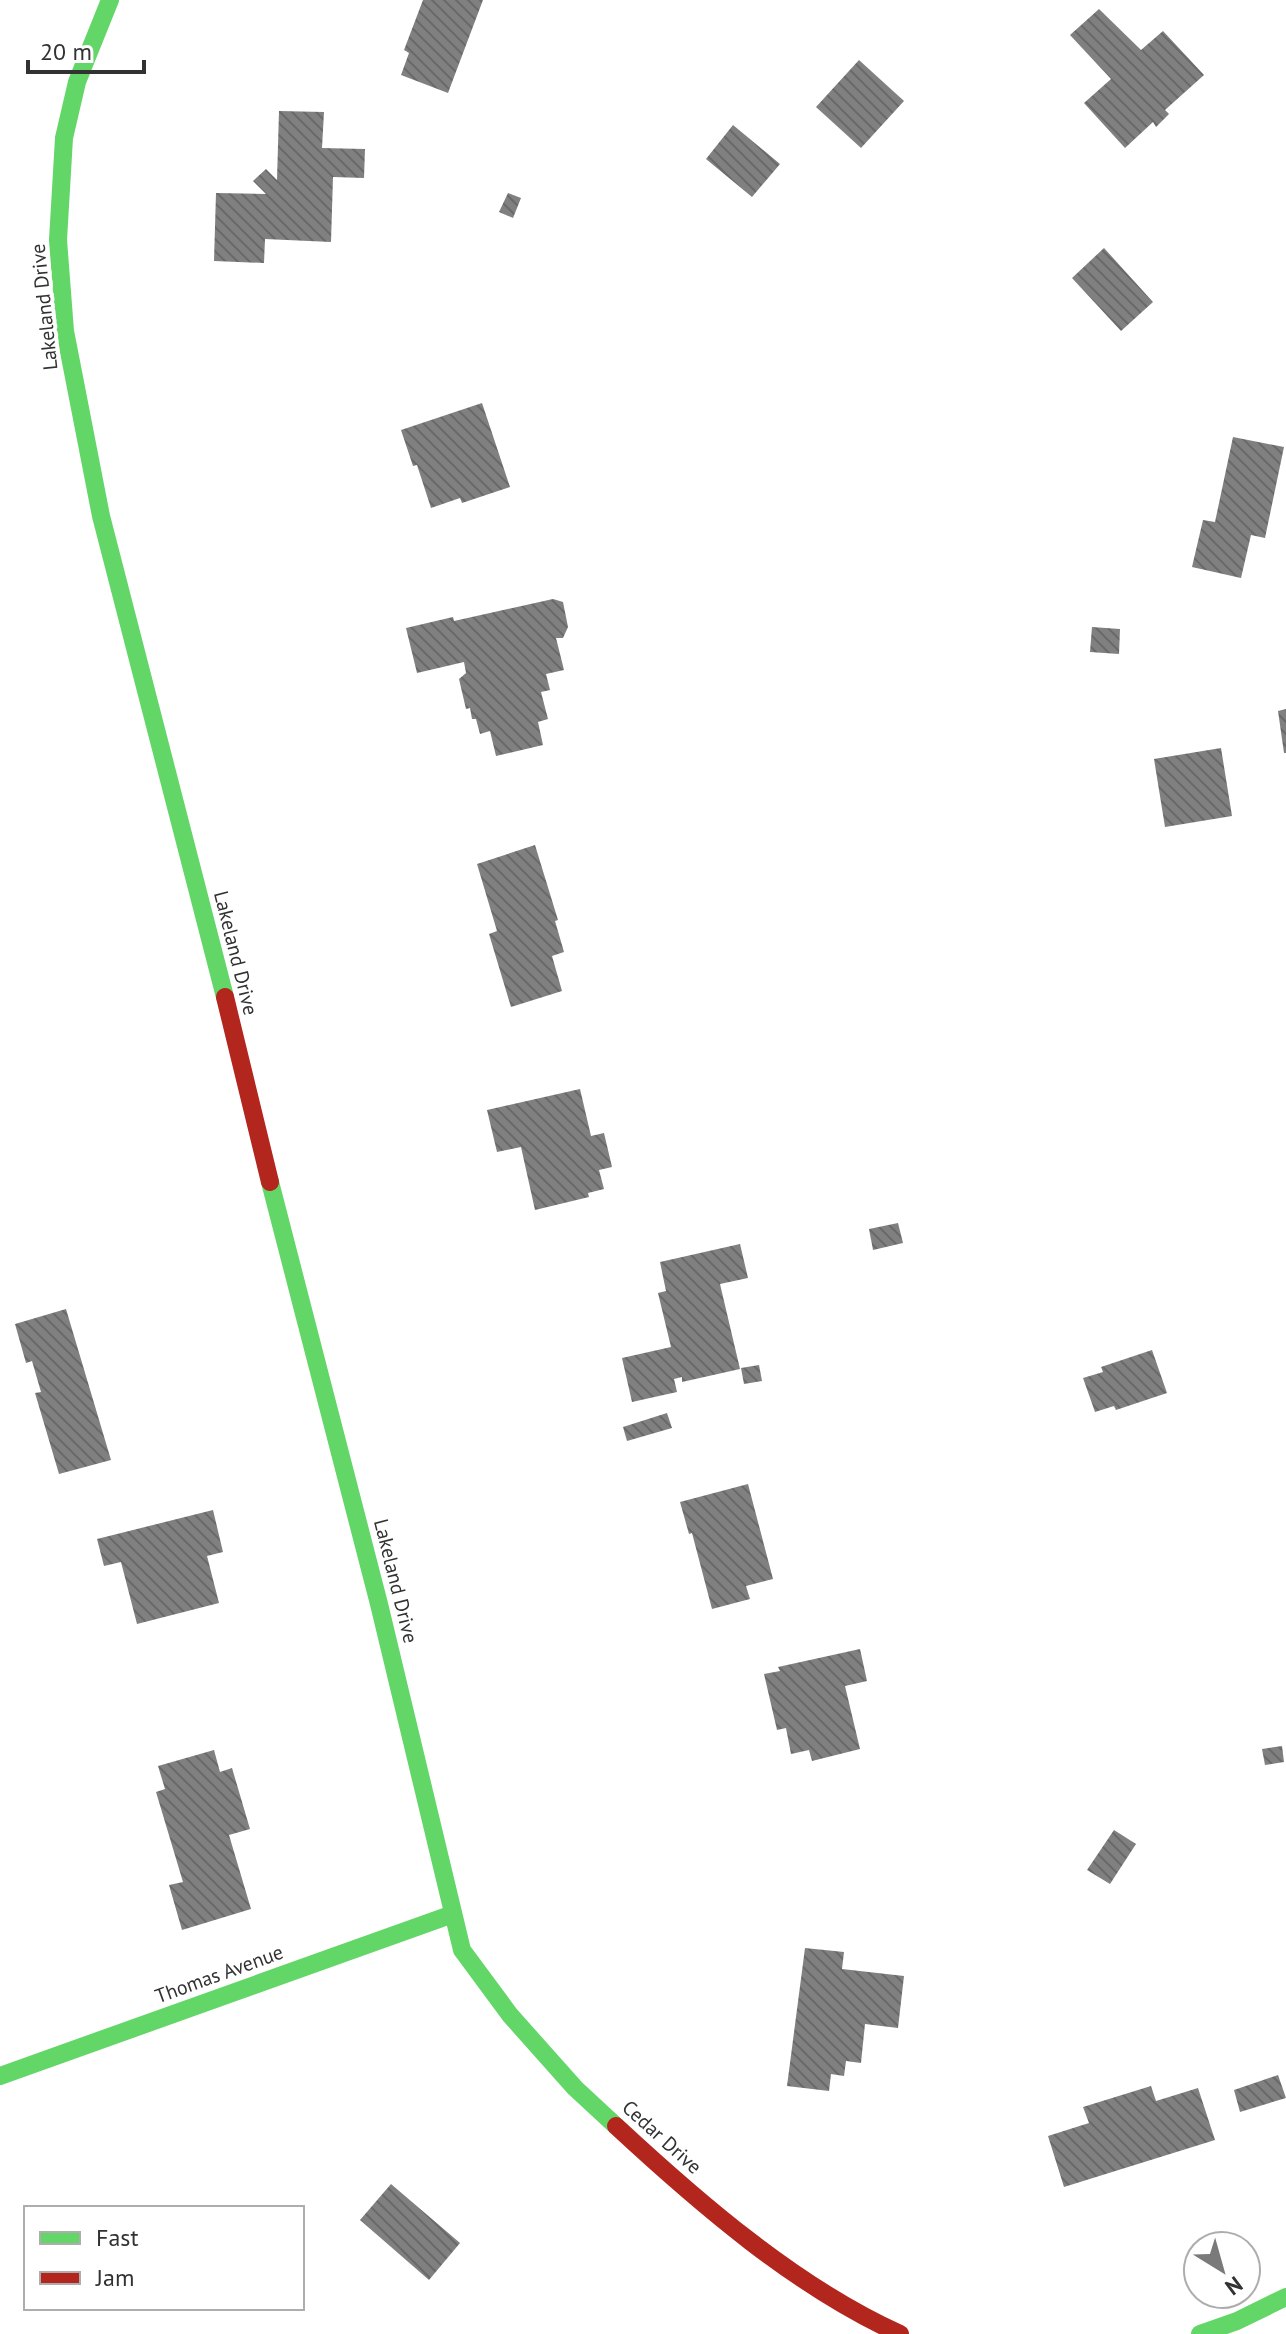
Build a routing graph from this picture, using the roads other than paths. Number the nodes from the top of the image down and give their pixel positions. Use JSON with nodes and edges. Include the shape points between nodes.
{"nodes":[{"id":1,"x":110,"y":0,"type":"edge"},
{"id":2,"x":453,"y":1914,"type":"junction"},
{"id":3,"x":0,"y":2076,"type":"edge"},
{"id":4,"x":1286,"y":2297,"type":"edge"},
{"id":5,"x":900,"y":2334,"type":"edge"},
{"id":6,"x":1200,"y":2334,"type":"edge"}],
"edges":[{"from":1,"to":2,"type":"street","name":"Lakeland Drive","via":[[77,82],[64,138],[58,240],[65,331],[101,516]]},
{"from":2,"to":3,"type":"street","name":"Thomas Avenue"},
{"from":2,"to":5,"type":"street","name":"Cedar Drive","via":[[462,1950],[510,2015],[585,2098],[776,2260]]},
{"from":4,"to":6,"type":"street"}]}
